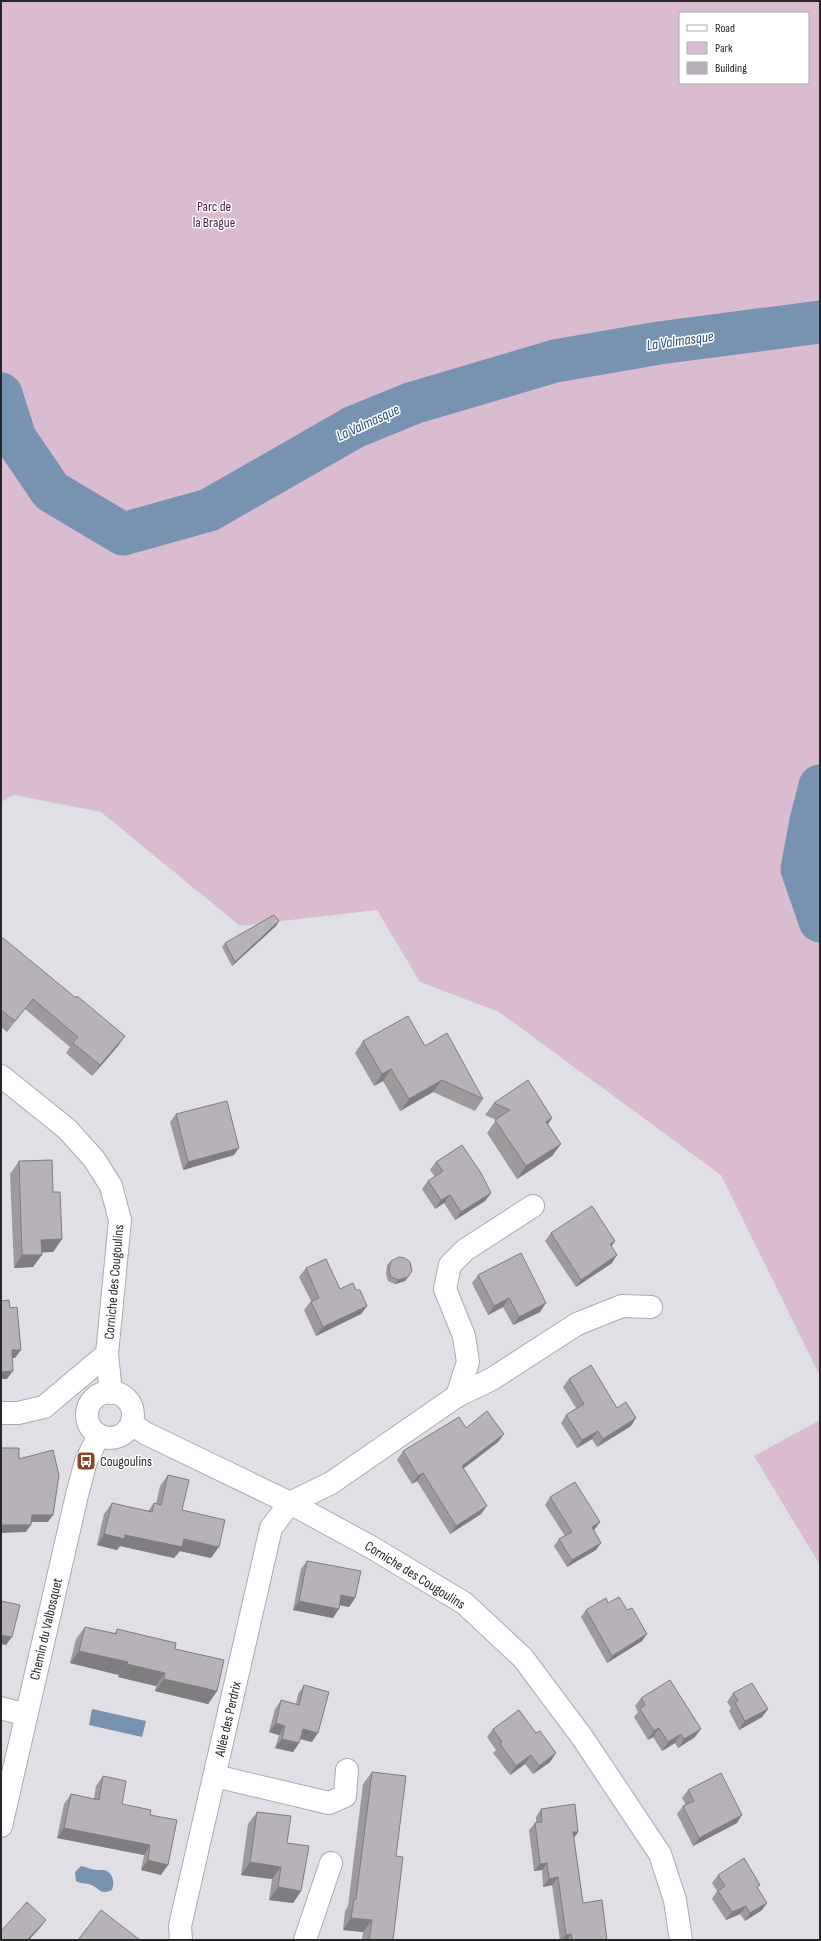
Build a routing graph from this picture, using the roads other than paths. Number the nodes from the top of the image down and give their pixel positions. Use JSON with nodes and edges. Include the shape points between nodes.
{"nodes":[{"id":1,"x":1,"y":1076,"type":"edge"},
{"id":2,"x":533,"y":1206,"type":"dead end"},
{"id":3,"x":651,"y":1307,"type":"dead end"},
{"id":4,"x":108,"y":1354,"type":"junction"},
{"id":5,"x":111,"y":1393,"type":"junction"},
{"id":6,"x":457,"y":1396,"type":"junction"},
{"id":7,"x":1,"y":1413,"type":"edge"},
{"id":8,"x":132,"y":1424,"type":"junction"},
{"id":9,"x":99,"y":1435,"type":"junction"},
{"id":10,"x":290,"y":1503,"type":"junction"},
{"id":11,"x":1,"y":1708,"type":"edge"},
{"id":12,"x":26,"y":1715,"type":"junction"},
{"id":13,"x":347,"y":1770,"type":"dead end"},
{"id":14,"x":215,"y":1776,"type":"junction"},
{"id":15,"x":1,"y":1826,"type":"edge"},
{"id":16,"x":331,"y":1863,"type":"dead end"},
{"id":17,"x":182,"y":1940,"type":"edge"},
{"id":18,"x":306,"y":1940,"type":"edge"},
{"id":19,"x":681,"y":1940,"type":"edge"}],
"edges":[{"from":1,"to":4,"type":"street","name":"Corniche des Cougoulins","via":[[67,1129],[94,1158],[111,1186],[120,1220]]},
{"from":2,"to":6,"type":"street","via":[[465,1250],[450,1265],[445,1289],[464,1336],[468,1362]]},
{"from":3,"to":6,"type":"street","via":[[622,1306],[577,1324],[492,1379]]},
{"from":4,"to":5,"type":"street","name":"Corniche des Cougoulins"},
{"from":4,"to":7,"type":"street","via":[[44,1407],[18,1413]]},
{"from":5,"to":8,"type":"street","via":[[118,1394],[129,1403]]},
{"from":5,"to":9,"type":"street","via":[[97,1397],[88,1409],[89,1424]]},
{"from":6,"to":10,"type":"street","via":[[331,1483]]},
{"from":8,"to":9,"type":"street","via":[[114,1438]]},
{"from":8,"to":10,"type":"street","name":"Corniche des Cougoulins","via":[[145,1433]]},
{"from":9,"to":12,"type":"street","name":"Chemin du Valbosquet","via":[[86,1462],[77,1496]]},
{"from":10,"to":14,"type":"street","name":"Allée des Perdrix","via":[[271,1528]]},
{"from":10,"to":19,"type":"street","name":"Corniche des Cougoulins","via":[[371,1547],[464,1603],[523,1658],[582,1737],[660,1854],[675,1900]]},
{"from":11,"to":12,"type":"street"},
{"from":12,"to":15,"type":"street","name":"Chemin du Valbosquet"},
{"from":13,"to":14,"type":"street","via":[[346,1796],[329,1803]]},
{"from":14,"to":17,"type":"street","name":"Allée des Perdrix","via":[[180,1926]]},
{"from":16,"to":18,"type":"street"}]}
